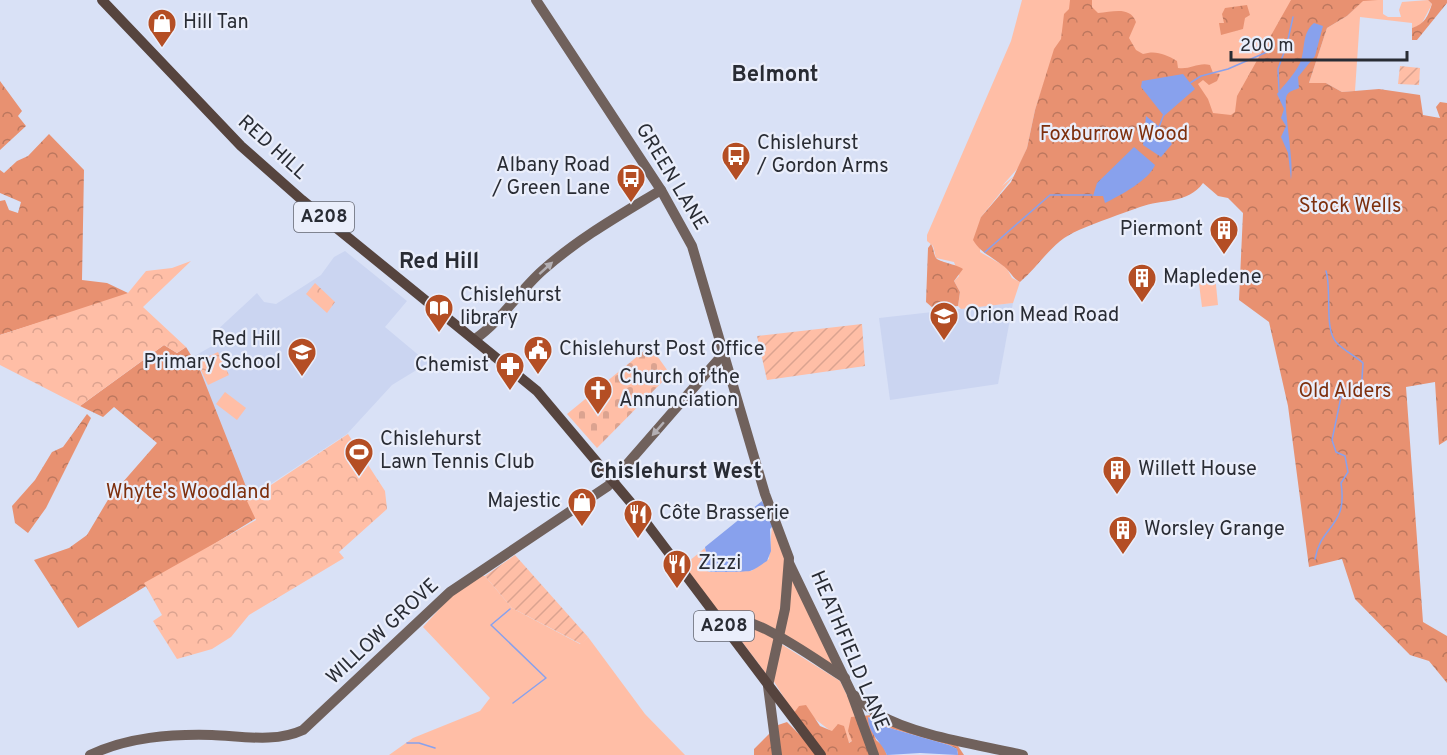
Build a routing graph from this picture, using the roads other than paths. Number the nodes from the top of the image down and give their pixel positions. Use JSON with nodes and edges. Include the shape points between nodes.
{"nodes":[{"id":1,"x":102,"y":0,"type":"edge"},
{"id":2,"x":536,"y":0,"type":"edge"},
{"id":3,"x":661,"y":190,"type":"junction"},
{"id":4,"x":475,"y":339,"type":"junction"},
{"id":5,"x":724,"y":353,"type":"junction"},
{"id":6,"x":613,"y":480,"type":"junction"},
{"id":7,"x":789,"y":563,"type":"junction"},
{"id":8,"x":716,"y":615,"type":"junction"},
{"id":9,"x":779,"y":638,"type":"junction"},
{"id":10,"x":845,"y":678,"type":"junction"},
{"id":11,"x":768,"y":686,"type":"junction"},
{"id":12,"x":852,"y":694,"type":"junction"},
{"id":13,"x":90,"y":755,"type":"edge"},
{"id":14,"x":777,"y":755,"type":"edge"},
{"id":15,"x":821,"y":755,"type":"edge"},
{"id":16,"x":874,"y":755,"type":"edge"},
{"id":17,"x":1023,"y":755,"type":"edge"}],
"edges":[{"from":1,"to":4,"type":"main road","name":"RED HILL","number":"A208","via":[[241,146]]},
{"from":2,"to":3,"type":"street","name":"GREEN LANE"},
{"from":4,"to":3,"type":"street","one_way":true,"via":[[566,250]]},
{"from":3,"to":5,"type":"street","name":"GREEN LANE","via":[[692,246]]},
{"from":4,"to":6,"type":"main road","number":"A208","via":[[537,391]]},
{"from":5,"to":6,"type":"street","name":"WILLOW GROVE","one_way":true},
{"from":5,"to":7,"type":"street","name":"GREEN LANE"},
{"from":6,"to":8,"type":"main road","number":"A208"},
{"from":6,"to":13,"type":"street","name":"WILLOW GROVE","via":[[548,529],[450,592],[303,730],[290,736],[261,738],[155,736]]},
{"from":7,"to":9,"type":"street"},
{"from":7,"to":10,"type":"street","name":"HEATHFIELD LANE"},
{"from":8,"to":9,"type":"street","via":[[751,624]]},
{"from":8,"to":11,"type":"main road","number":"A208"},
{"from":9,"to":10,"type":"street"},
{"from":9,"to":11,"type":"street"},
{"from":10,"to":12,"type":"street","name":"HEATHFIELD LANE"},
{"from":11,"to":14,"type":"street"},
{"from":11,"to":15,"type":"main road","number":"A208"},
{"from":12,"to":16,"type":"street","name":"HEATHFIELD LANE"},
{"from":12,"to":17,"type":"street","via":[[878,714],[899,723]]}]}
